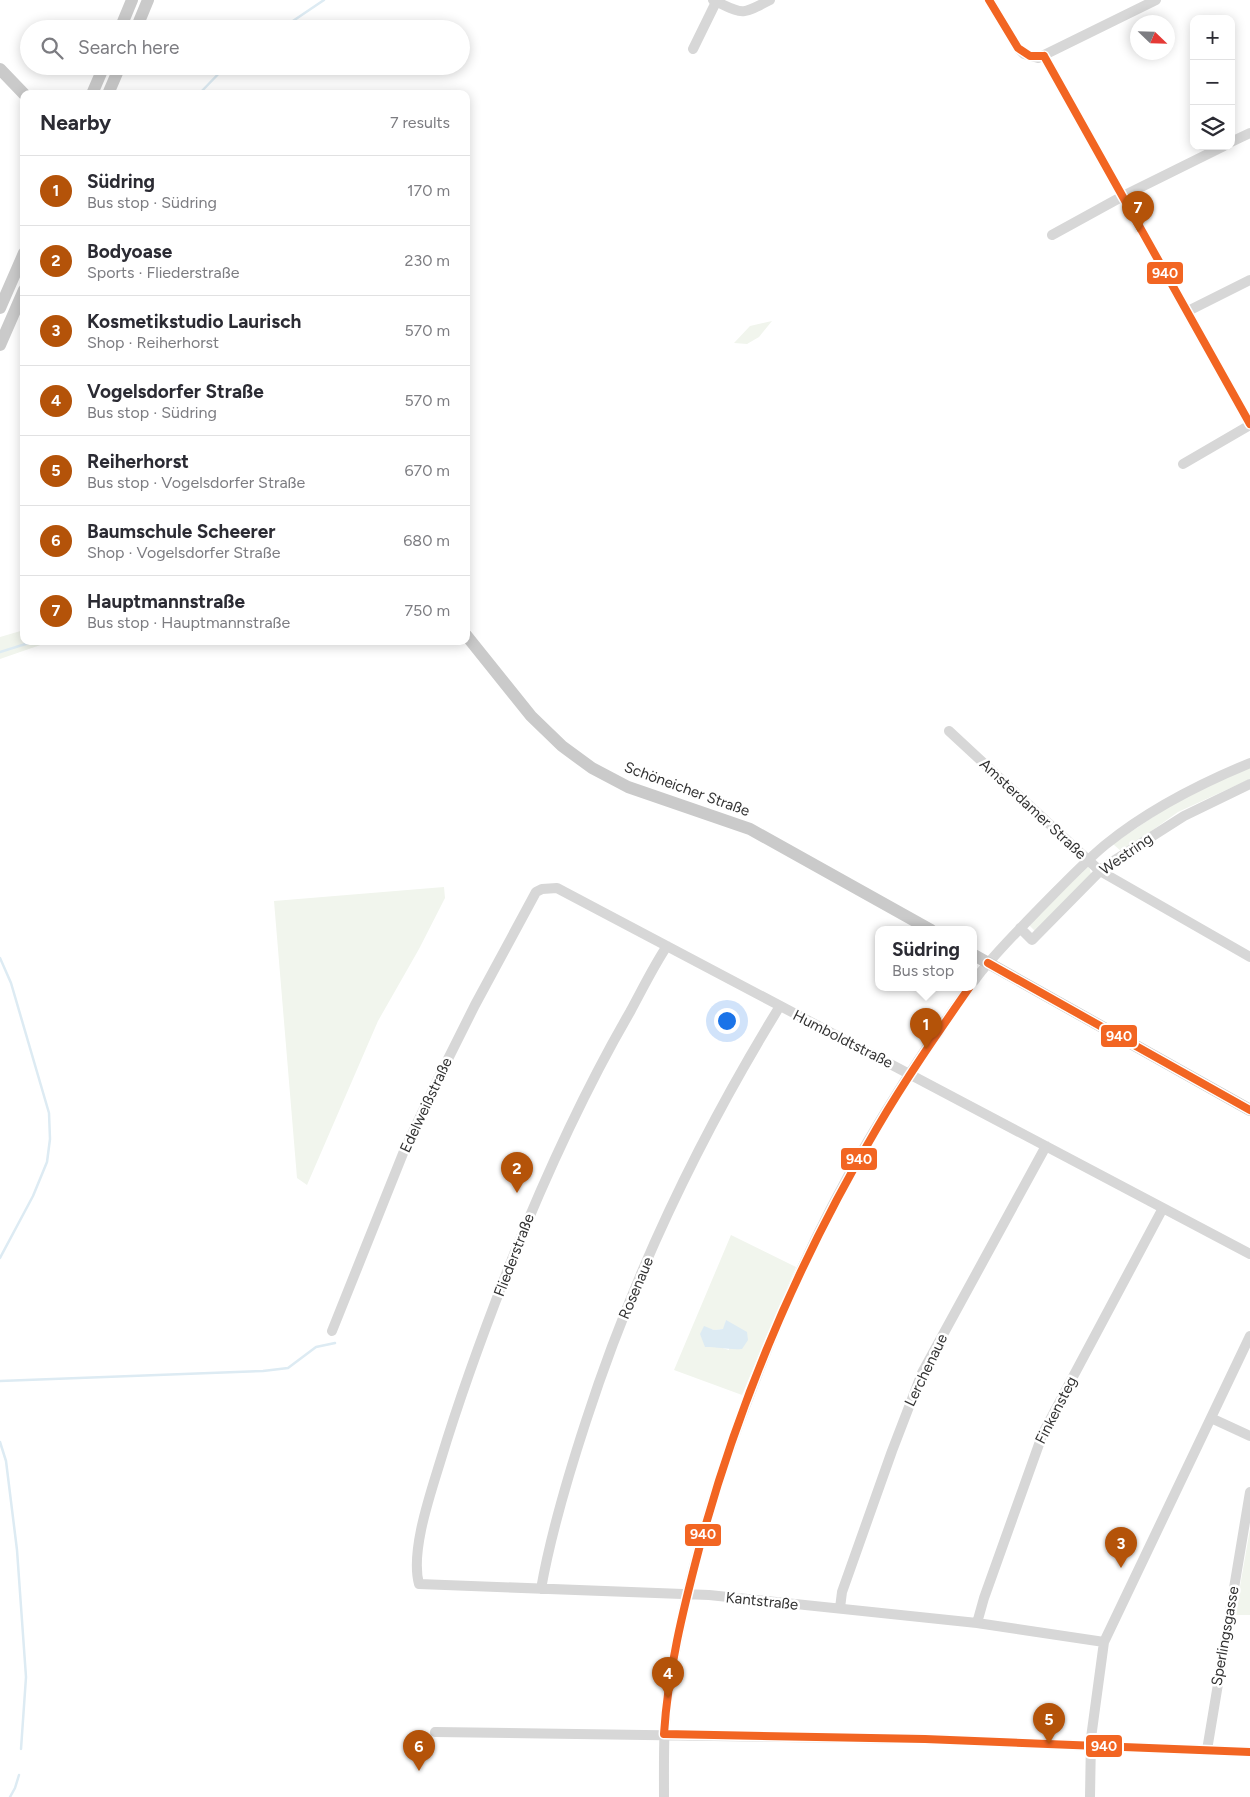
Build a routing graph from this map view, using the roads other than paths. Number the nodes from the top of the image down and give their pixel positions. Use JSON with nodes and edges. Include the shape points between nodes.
{"nodes":[{"id":1,"x":132,"y":0,"type":"edge"},
{"id":2,"x":148,"y":0,"type":"edge"},
{"id":3,"x":770,"y":0,"type":"edge"},
{"id":4,"x":989,"y":0,"type":"edge"},
{"id":5,"x":1156,"y":0,"type":"edge"},
{"id":6,"x":716,"y":1,"type":"edge"},
{"id":7,"x":124,"y":20,"type":"edge"},
{"id":8,"x":140,"y":20,"type":"edge"},
{"id":9,"x":693,"y":50,"type":"dead end"},
{"id":10,"x":1044,"y":56,"type":"junction"},
{"id":11,"x":0,"y":69,"type":"edge"},
{"id":12,"x":100,"y":75,"type":"edge"},
{"id":13,"x":116,"y":75,"type":"edge"},
{"id":14,"x":20,"y":90,"type":"edge"},
{"id":15,"x":94,"y":90,"type":"edge"},
{"id":16,"x":110,"y":90,"type":"edge"},
{"id":17,"x":1250,"y":133,"type":"edge"},
{"id":18,"x":1235,"y":140,"type":"edge"},
{"id":19,"x":1216,"y":150,"type":"edge"},
{"id":20,"x":1123,"y":196,"type":"junction"},
{"id":21,"x":1052,"y":236,"type":"dead end"},
{"id":22,"x":20,"y":262,"type":"edge"},
{"id":23,"x":1250,"y":280,"type":"edge"},
{"id":24,"x":20,"y":299,"type":"edge"},
{"id":25,"x":0,"y":308,"type":"edge"},
{"id":26,"x":1188,"y":311,"type":"junction"},
{"id":27,"x":0,"y":345,"type":"edge"},
{"id":28,"x":1250,"y":424,"type":"edge"},
{"id":29,"x":1183,"y":464,"type":"dead end"},
{"id":30,"x":470,"y":640,"type":"edge"},
{"id":31,"x":949,"y":731,"type":"dead end"},
{"id":32,"x":1250,"y":763,"type":"edge"},
{"id":33,"x":1250,"y":784,"type":"edge"},
{"id":34,"x":1088,"y":860,"type":"junction"},
{"id":35,"x":1100,"y":870,"type":"junction"},
{"id":36,"x":540,"y":889,"type":"joint"},
{"id":37,"x":924,"y":926,"type":"edge"},
{"id":38,"x":1020,"y":928,"type":"junction"},
{"id":39,"x":667,"y":946,"type":"junction"},
{"id":40,"x":977,"y":957,"type":"edge"},
{"id":41,"x":1250,"y":958,"type":"edge"},
{"id":42,"x":988,"y":963,"type":"junction"},
{"id":43,"x":977,"y":978,"type":"edge"},
{"id":44,"x":967,"y":991,"type":"edge"},
{"id":45,"x":780,"y":1006,"type":"junction"},
{"id":46,"x":910,"y":1074,"type":"junction"},
{"id":47,"x":1250,"y":1110,"type":"edge"},
{"id":48,"x":1046,"y":1146,"type":"junction"},
{"id":49,"x":1163,"y":1208,"type":"junction"},
{"id":50,"x":1250,"y":1254,"type":"edge"},
{"id":51,"x":332,"y":1330,"type":"dead end"},
{"id":52,"x":1250,"y":1336,"type":"edge"},
{"id":53,"x":1211,"y":1418,"type":"junction"},
{"id":54,"x":1250,"y":1436,"type":"edge"},
{"id":55,"x":1250,"y":1492,"type":"edge"},
{"id":56,"x":419,"y":1584,"type":"joint"},
{"id":57,"x":541,"y":1589,"type":"junction"},
{"id":58,"x":688,"y":1594,"type":"junction"},
{"id":59,"x":840,"y":1608,"type":"junction"},
{"id":60,"x":977,"y":1623,"type":"junction"},
{"id":61,"x":1104,"y":1642,"type":"junction"},
{"id":62,"x":435,"y":1732,"type":"dead end"},
{"id":63,"x":664,"y":1734,"type":"junction"},
{"id":64,"x":1091,"y":1745,"type":"junction"},
{"id":65,"x":1207,"y":1750,"type":"junction"},
{"id":66,"x":1250,"y":1752,"type":"edge"},
{"id":67,"x":664,"y":1797,"type":"edge"},
{"id":68,"x":1090,"y":1797,"type":"edge"}],
"edges":[{"from":1,"to":7,"type":"main road"},
{"from":2,"to":8,"type":"main road"},
{"from":3,"to":6,"type":"street","via":[[745,12],[737,12]]},
{"from":4,"to":10,"type":"street","via":[[1018,48],[1024,54],[1038,58]]},
{"from":5,"to":10,"type":"street"},
{"from":6,"to":9,"type":"street"},
{"from":10,"to":20,"type":"street"},
{"from":11,"to":14,"type":"main road"},
{"from":12,"to":15,"type":"main road"},
{"from":13,"to":16,"type":"main road"},
{"from":17,"to":18,"type":"street"},
{"from":19,"to":20,"type":"street"},
{"from":20,"to":21,"type":"street"},
{"from":20,"to":26,"type":"street"},
{"from":22,"to":25,"type":"main road"},
{"from":23,"to":26,"type":"street"},
{"from":24,"to":27,"type":"main road"},
{"from":26,"to":28,"type":"street"},
{"from":28,"to":29,"type":"street"},
{"from":30,"to":37,"type":"main road","name":"Schöneicher Straße","via":[[531,716],[562,746],[597,771],[646,794],[750,829]]},
{"from":31,"to":34,"type":"street","name":"Amsterdamer Straße"},
{"from":32,"to":34,"type":"street","name":"Westring","via":[[1201,784],[1153,812]]},
{"from":33,"to":35,"type":"street","name":"Westring","via":[[1184,816]]},
{"from":34,"to":35,"type":"street","name":"Amsterdamer Straße"},
{"from":34,"to":38,"type":"street","name":"Westring"},
{"from":35,"to":38,"type":"street","name":"Westring","via":[[1032,940]]},
{"from":35,"to":41,"type":"street","name":"Amsterdamer Straße"},
{"from":36,"to":39,"type":"street","name":"Humboldtstraße","via":[[557,888]]},
{"from":36,"to":51,"type":"street","name":"Edelweißstraße","via":[[475,1005],[434,1087],[404,1151]]},
{"from":38,"to":42,"type":"street","name":"Westring"},
{"from":39,"to":45,"type":"street","name":"Humboldtstraße"},
{"from":39,"to":56,"type":"street","name":"Fliederstraße","via":[[607,1052],[541,1187],[497,1298],[464,1387],[432,1490],[420,1541],[416,1575]]},
{"from":40,"to":42,"type":"main road"},
{"from":42,"to":43,"type":"street","name":"Westring"},
{"from":42,"to":47,"type":"main road"},
{"from":44,"to":46,"type":"street"},
{"from":45,"to":46,"type":"street","name":"Humboldtstraße"},
{"from":45,"to":57,"type":"street","name":"Rosenaue","via":[[685,1179],[626,1309],[574,1455],[550,1541]]},
{"from":46,"to":48,"type":"street","name":"Humboldtstraße"},
{"from":46,"to":58,"type":"street","via":[[848,1177],[782,1314],[740,1419],[714,1496]]},
{"from":48,"to":49,"type":"street","name":"Humboldtstraße"},
{"from":48,"to":59,"type":"street","name":"Lerchenaue","via":[[922,1373],[842,1592]]},
{"from":49,"to":50,"type":"street","name":"Humboldtstraße"},
{"from":49,"to":60,"type":"street","name":"Finkensteg","via":[[1043,1433]]},
{"from":52,"to":53,"type":"street"},
{"from":53,"to":54,"type":"street"},
{"from":53,"to":61,"type":"street"},
{"from":55,"to":65,"type":"street","name":"Sperlingsgasse"},
{"from":56,"to":57,"type":"street","name":"Kantstraße"},
{"from":57,"to":58,"type":"street","name":"Kantstraße"},
{"from":58,"to":59,"type":"street","name":"Kantstraße"},
{"from":58,"to":63,"type":"street","via":[[668,1688]]},
{"from":59,"to":60,"type":"street","name":"Kantstraße"},
{"from":60,"to":61,"type":"street","name":"Kantstraße"},
{"from":61,"to":64,"type":"street"},
{"from":62,"to":63,"type":"street"},
{"from":63,"to":64,"type":"street"},
{"from":63,"to":67,"type":"street"},
{"from":64,"to":65,"type":"street"},
{"from":64,"to":68,"type":"street"},
{"from":65,"to":66,"type":"street"}]}
